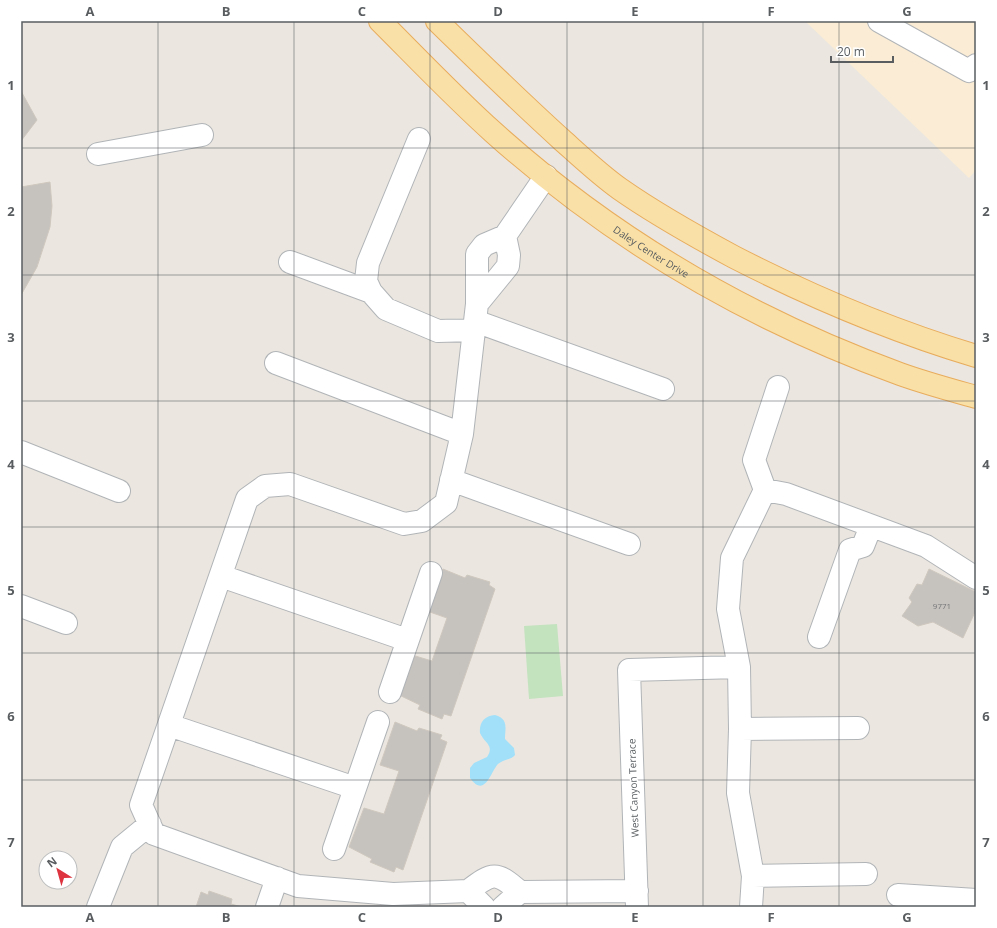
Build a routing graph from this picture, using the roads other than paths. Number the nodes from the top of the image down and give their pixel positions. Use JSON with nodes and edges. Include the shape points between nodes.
{"nodes":[{"id":1,"x":380,"y":21,"type":"edge"},
{"id":2,"x":437,"y":21,"type":"edge"},
{"id":3,"x":879,"y":21,"type":"edge"},
{"id":4,"x":976,"y":65,"type":"edge"},
{"id":5,"x":202,"y":135,"type":"dead end"},
{"id":6,"x":419,"y":139,"type":"dead end"},
{"id":7,"x":98,"y":154,"type":"dead end"},
{"id":8,"x":546,"y":176,"type":"junction"},
{"id":9,"x":505,"y":236,"type":"junction"},
{"id":10,"x":290,"y":262,"type":"dead end"},
{"id":11,"x":371,"y":292,"type":"junction"},
{"id":12,"x":475,"y":318,"type":"junction"},
{"id":13,"x":976,"y":356,"type":"edge"},
{"id":14,"x":276,"y":363,"type":"dead end"},
{"id":15,"x":778,"y":387,"type":"dead end"},
{"id":16,"x":663,"y":389,"type":"dead end"},
{"id":17,"x":976,"y":397,"type":"edge"},
{"id":18,"x":462,"y":434,"type":"junction"},
{"id":19,"x":21,"y":452,"type":"edge"},
{"id":20,"x":451,"y":480,"type":"junction"},
{"id":21,"x":765,"y":490,"type":"junction"},
{"id":22,"x":119,"y":491,"type":"dead end"},
{"id":23,"x":871,"y":526,"type":"junction"},
{"id":24,"x":629,"y":544,"type":"dead end"},
{"id":25,"x":431,"y":573,"type":"dead end"},
{"id":26,"x":221,"y":576,"type":"junction"},
{"id":27,"x":976,"y":578,"type":"edge"},
{"id":28,"x":21,"y":606,"type":"edge"},
{"id":29,"x":66,"y":623,"type":"dead end"},
{"id":30,"x":819,"y":637,"type":"dead end"},
{"id":31,"x":407,"y":640,"type":"junction"},
{"id":32,"x":739,"y":667,"type":"junction"},
{"id":33,"x":390,"y":692,"type":"dead end"},
{"id":34,"x":378,"y":722,"type":"dead end"},
{"id":35,"x":168,"y":725,"type":"junction"},
{"id":36,"x":740,"y":728,"type":"junction"},
{"id":37,"x":858,"y":728,"type":"dead end"},
{"id":38,"x":355,"y":788,"type":"junction"},
{"id":39,"x":150,"y":824,"type":"junction"},
{"id":40,"x":334,"y":849,"type":"dead end"},
{"id":41,"x":866,"y":874,"type":"dead end"},
{"id":42,"x":753,"y":876,"type":"junction"},
{"id":43,"x":277,"y":878,"type":"junction"},
{"id":44,"x":468,"y":892,"type":"junction"},
{"id":45,"x":520,"y":892,"type":"junction"},
{"id":46,"x":898,"y":895,"type":"dead end"},
{"id":47,"x":637,"y":899,"type":"edge"},
{"id":48,"x":409,"y":900,"type":"edge"},
{"id":49,"x":976,"y":900,"type":"edge"},
{"id":50,"x":98,"y":907,"type":"edge"},
{"id":51,"x":267,"y":907,"type":"edge"},
{"id":52,"x":484,"y":907,"type":"edge"},
{"id":53,"x":504,"y":907,"type":"edge"},
{"id":54,"x":751,"y":907,"type":"edge"}],
"edges":[{"from":1,"to":8,"type":"main road","name":"Daley Center Drive","via":[[493,132]]},
{"from":2,"to":13,"type":"main road","via":[[513,96],[580,155],[619,188],[673,225],[765,273],[818,297],[924,340]]},
{"from":3,"to":4,"type":"street","via":[[969,71]]},
{"from":5,"to":7,"type":"street"},
{"from":6,"to":11,"type":"street","via":[[368,263],[366,281]]},
{"from":8,"to":9,"type":"street"},
{"from":8,"to":17,"type":"main road","name":"Daley Center Drive","via":[[654,255],[729,300],[802,335],[902,375]]},
{"from":9,"to":12,"type":"street","via":[[509,255],[508,266]]},
{"from":9,"to":12,"type":"street","via":[[484,245],[477,254]]},
{"from":10,"to":11,"type":"street"},
{"from":11,"to":12,"type":"street","via":[[386,309],[438,331]]},
{"from":12,"to":16,"type":"street"},
{"from":12,"to":18,"type":"street"},
{"from":14,"to":18,"type":"street"},
{"from":15,"to":21,"type":"street","via":[[754,460]]},
{"from":18,"to":20,"type":"street"},
{"from":19,"to":22,"type":"street"},
{"from":20,"to":24,"type":"street"},
{"from":20,"to":26,"type":"street","via":[[446,503],[422,521],[404,524],[290,484],[265,486],[247,499]]},
{"from":21,"to":23,"type":"street","via":[[786,494]]},
{"from":21,"to":32,"type":"street","via":[[732,558],[728,609]]},
{"from":23,"to":27,"type":"street","via":[[926,546]]},
{"from":23,"to":30,"type":"street","via":[[864,546],[850,550]]},
{"from":25,"to":31,"type":"street"},
{"from":26,"to":31,"type":"street"},
{"from":26,"to":35,"type":"street"},
{"from":28,"to":29,"type":"street"},
{"from":31,"to":33,"type":"street"},
{"from":32,"to":36,"type":"street"},
{"from":32,"to":47,"type":"street","name":"West Canyon Terrace","via":[[629,670]]},
{"from":34,"to":38,"type":"street"},
{"from":35,"to":38,"type":"street"},
{"from":35,"to":39,"type":"street","via":[[141,805]]},
{"from":36,"to":37,"type":"street"},
{"from":36,"to":42,"type":"street","via":[[738,793]]},
{"from":38,"to":40,"type":"street"},
{"from":39,"to":43,"type":"street","via":[[154,834]]},
{"from":39,"to":50,"type":"street","via":[[122,847]]},
{"from":41,"to":42,"type":"street"},
{"from":42,"to":54,"type":"street"},
{"from":43,"to":48,"type":"street","via":[[298,886]]},
{"from":43,"to":51,"type":"street"},
{"from":44,"to":45,"type":"street","via":[[484,879],[494,875],[504,878]]},
{"from":44,"to":48,"type":"street"},
{"from":44,"to":52,"type":"street"},
{"from":45,"to":47,"type":"street"},
{"from":45,"to":53,"type":"street"},
{"from":46,"to":49,"type":"street"}]}
